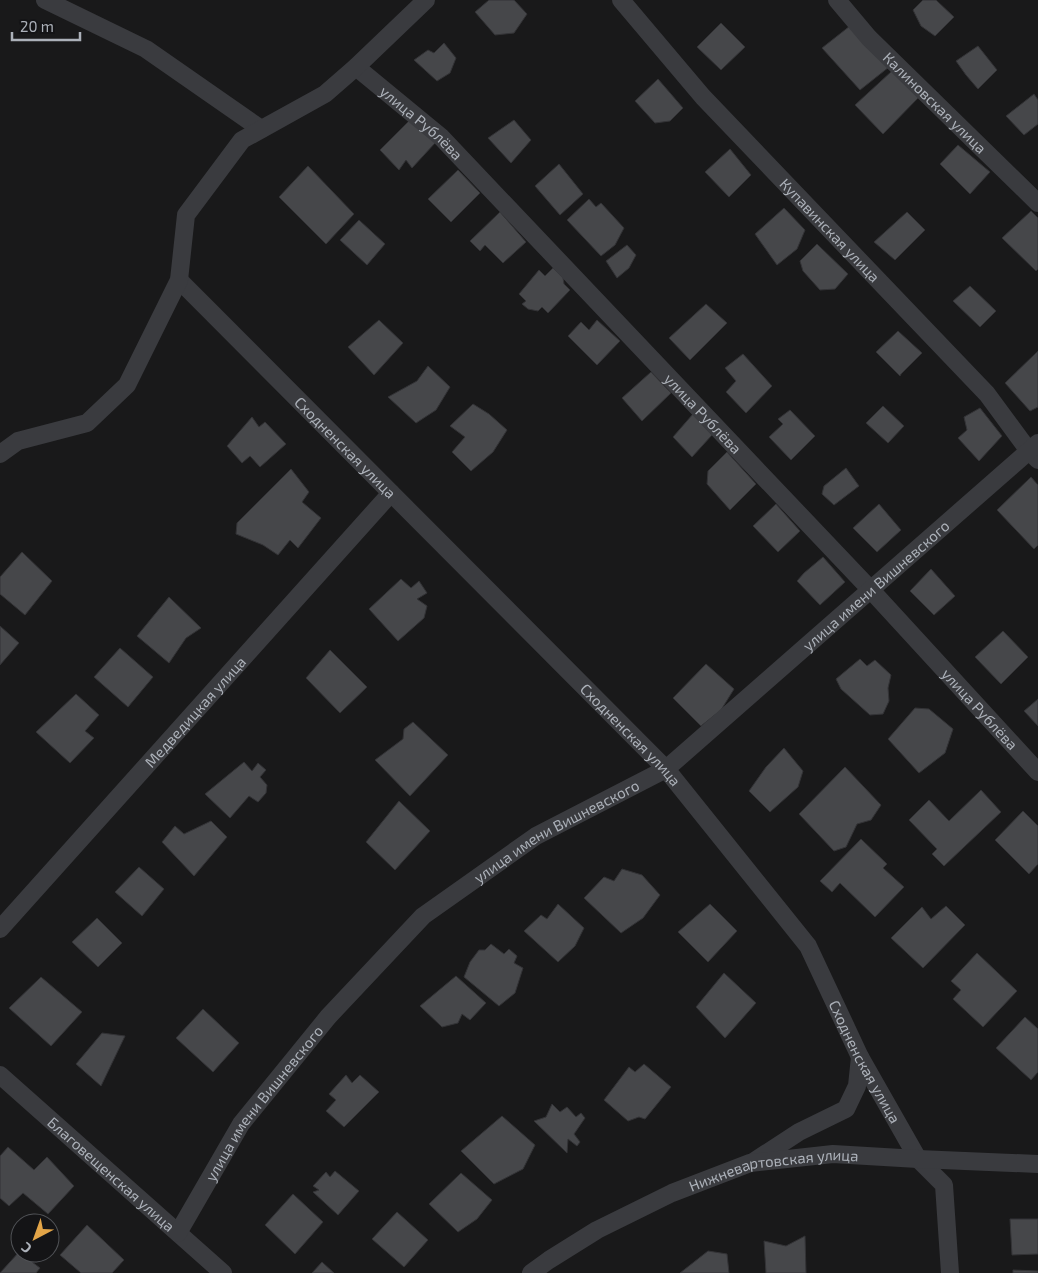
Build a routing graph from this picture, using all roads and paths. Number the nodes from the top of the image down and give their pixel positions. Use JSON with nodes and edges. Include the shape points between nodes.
{"nodes":[{"id":1,"x":45,"y":0,"type":"edge"},
{"id":2,"x":426,"y":0,"type":"edge"},
{"id":3,"x":620,"y":0,"type":"edge"},
{"id":4,"x":837,"y":0,"type":"edge"},
{"id":5,"x":356,"y":67,"type":"junction"},
{"id":6,"x":261,"y":129,"type":"junction"},
{"id":7,"x":1038,"y":203,"type":"edge"},
{"id":8,"x":179,"y":280,"type":"junction"},
{"id":9,"x":1035,"y":451,"type":"edge"},
{"id":10,"x":0,"y":454,"type":"edge"},
{"id":11,"x":391,"y":493,"type":"junction"},
{"id":12,"x":870,"y":589,"type":"junction"},
{"id":13,"x":666,"y":770,"type":"junction"},
{"id":14,"x":1038,"y":772,"type":"edge"},
{"id":15,"x":0,"y":930,"type":"edge"},
{"id":16,"x":860,"y":1056,"type":"junction"},
{"id":17,"x":0,"y":1075,"type":"edge"},
{"id":18,"x":918,"y":1159,"type":"junction"},
{"id":19,"x":750,"y":1163,"type":"junction"},
{"id":20,"x":1038,"y":1164,"type":"edge"},
{"id":21,"x":178,"y":1233,"type":"junction"},
{"id":22,"x":222,"y":1273,"type":"edge"},
{"id":23,"x":531,"y":1273,"type":"edge"},
{"id":24,"x":950,"y":1273,"type":"edge"}],
"edges":[{"from":1,"to":6,"type":"street","via":[[146,49]]},
{"from":2,"to":5,"type":"street"},
{"from":3,"to":9,"type":"street","name":"Купавинская улица","via":[[703,97],[987,394]]},
{"from":4,"to":7,"type":"street","name":"Калиновская улица","via":[[869,38]]},
{"from":5,"to":6,"type":"street","via":[[325,94]]},
{"from":5,"to":12,"type":"street","name":"улица Рублёва","via":[[440,137]]},
{"from":6,"to":8,"type":"street","via":[[242,140],[186,215]]},
{"from":8,"to":10,"type":"street","via":[[127,385],[87,422],[18,442]]},
{"from":8,"to":11,"type":"street","name":"Сходненская улица"},
{"from":9,"to":12,"type":"street","name":"улица имени Вишневского"},
{"from":11,"to":13,"type":"street","name":"Сходненская улица"},
{"from":11,"to":15,"type":"street","name":"Медведицкая улица"},
{"from":12,"to":13,"type":"street","name":"улица имени Вишневского"},
{"from":12,"to":14,"type":"street","name":"улица Рублёва"},
{"from":13,"to":16,"type":"street","name":"Сходненская улица","via":[[808,946]]},
{"from":13,"to":21,"type":"street","name":"улица имени Вишневского","via":[[536,836],[423,916],[328,1017],[241,1124]]},
{"from":16,"to":18,"type":"street","name":"Сходненская улица"},
{"from":16,"to":19,"type":"street","via":[[857,1086],[846,1109],[799,1132]]},
{"from":17,"to":21,"type":"street","name":"Благовещенская улица"},
{"from":18,"to":19,"type":"street","name":"Нижневартовская улица","via":[[833,1154]]},
{"from":18,"to":20,"type":"street","name":"Нижневартовская улица"},
{"from":18,"to":24,"type":"street","name":"Сходненская улица","via":[[944,1185]]},
{"from":19,"to":23,"type":"street","name":"Нижневартовская улица","via":[[672,1193],[597,1230]]},
{"from":21,"to":22,"type":"street","name":"Благовещенская улица"}]}
